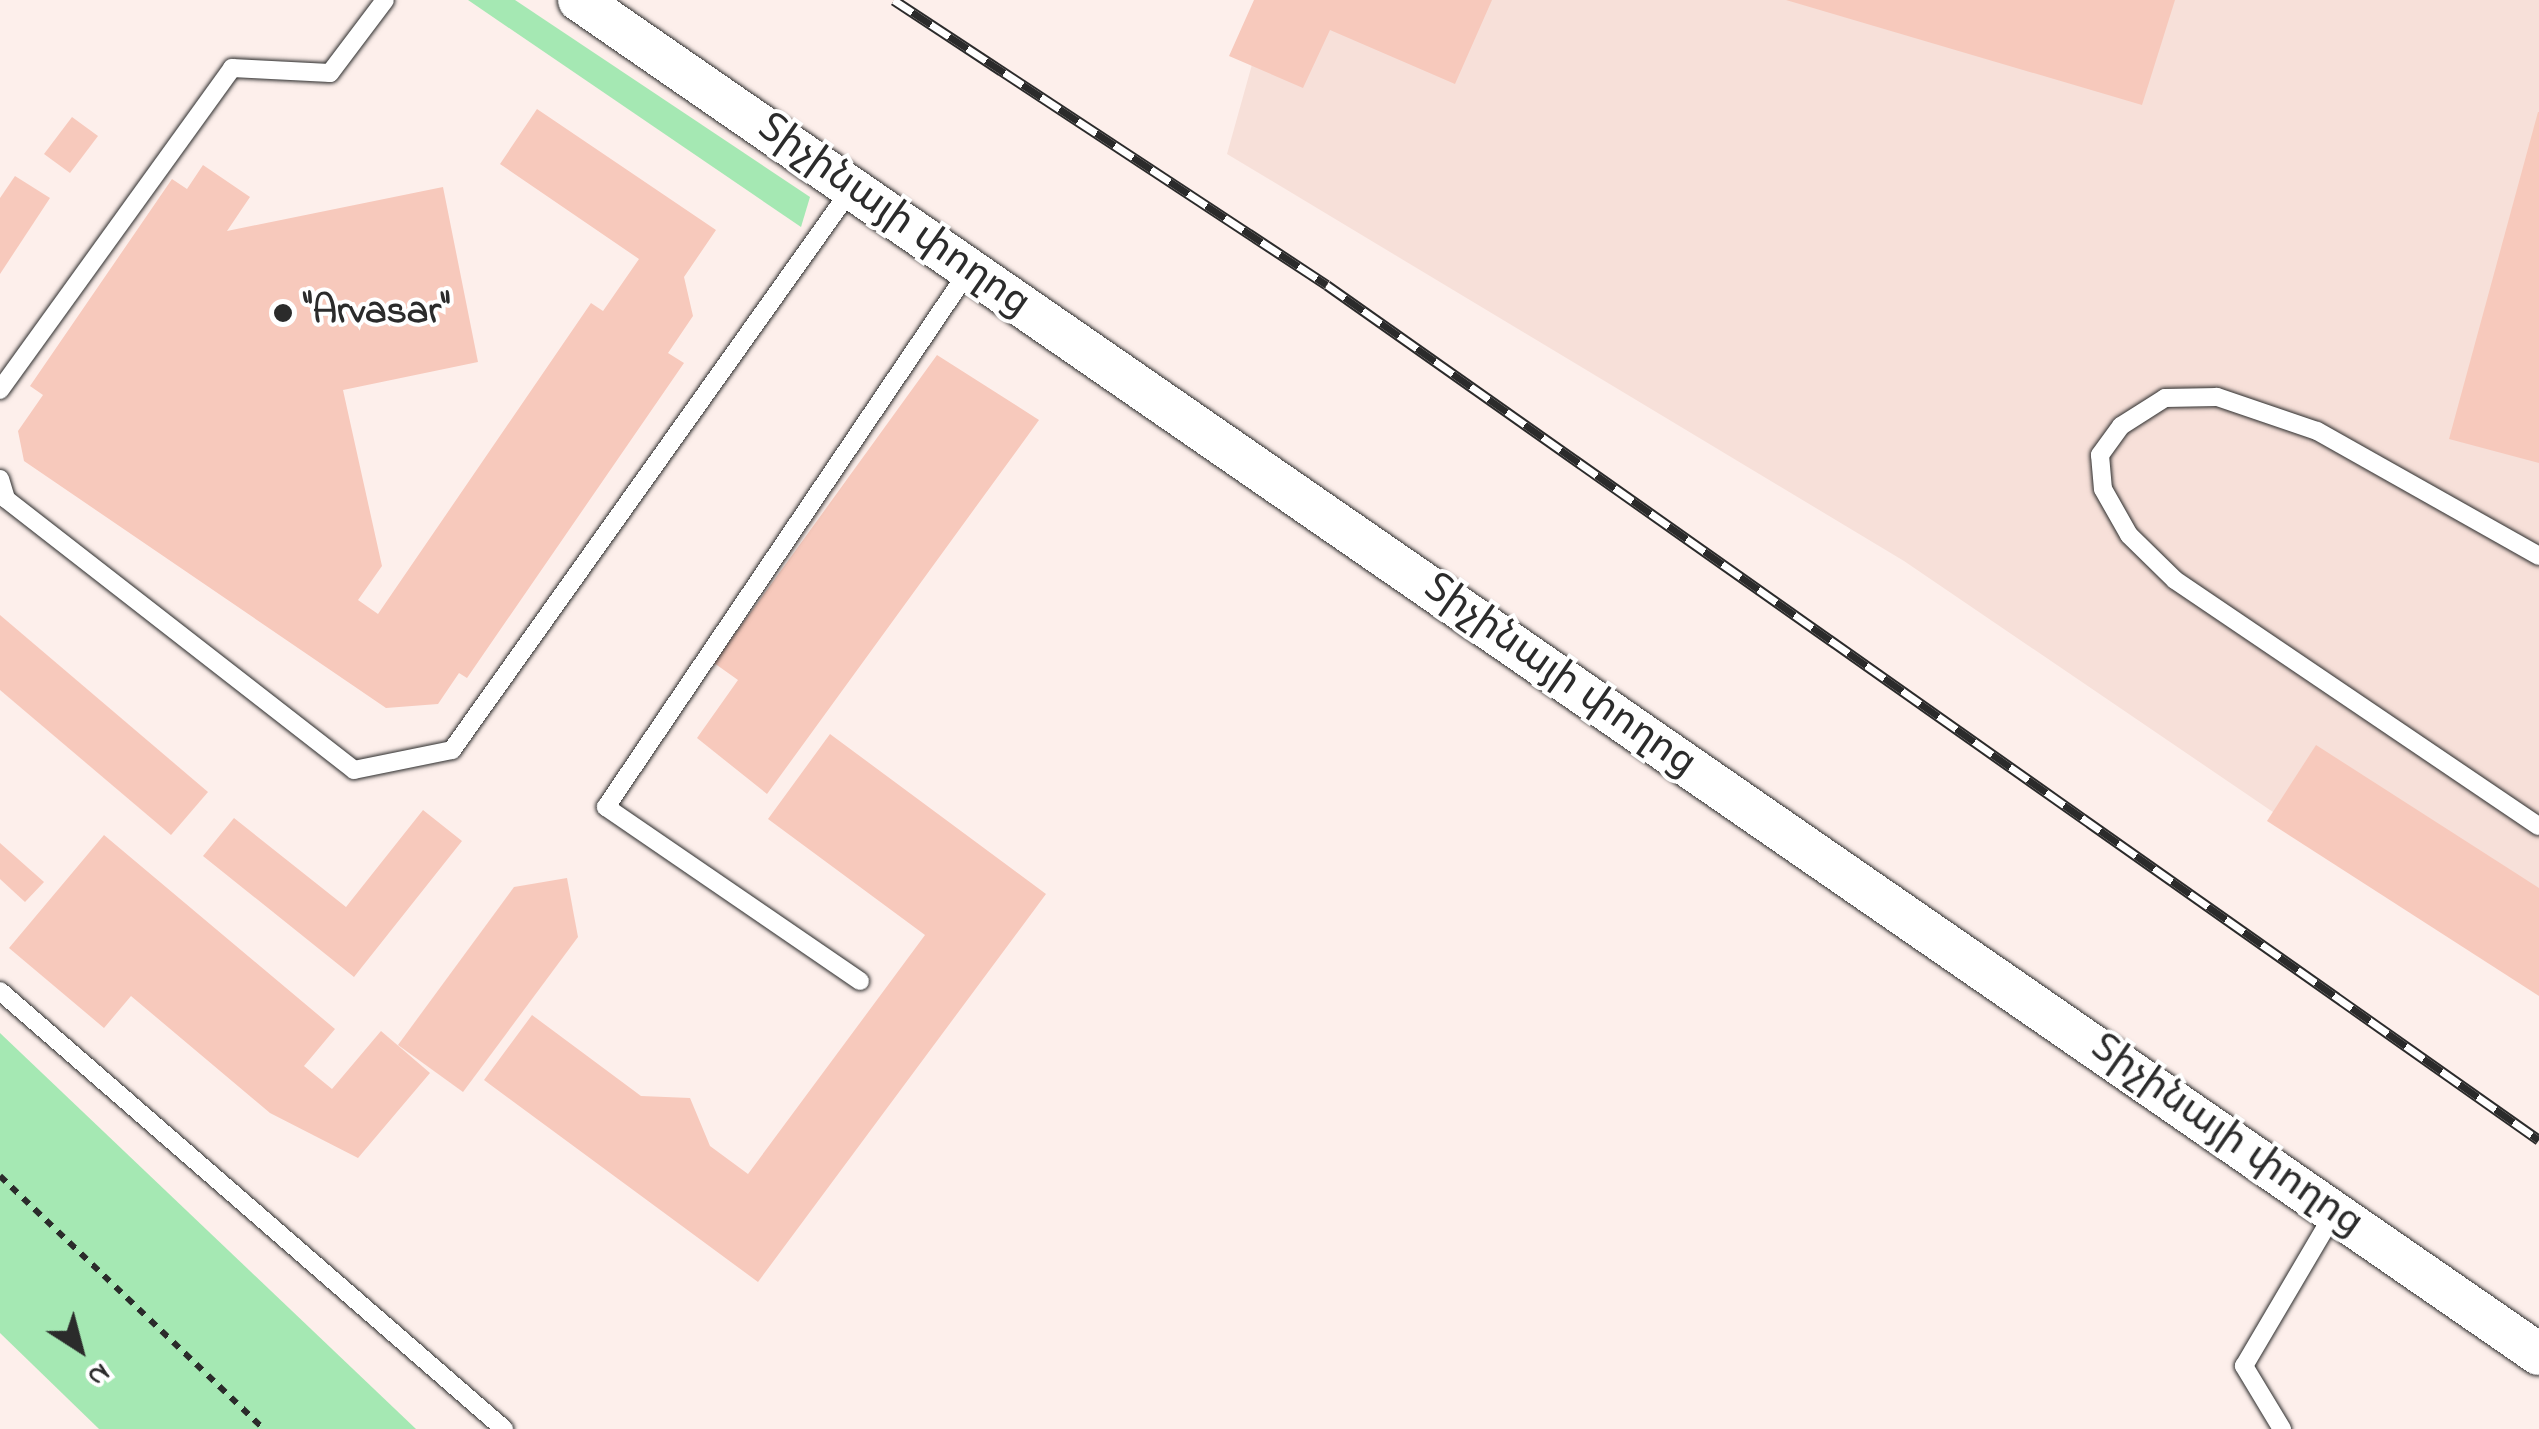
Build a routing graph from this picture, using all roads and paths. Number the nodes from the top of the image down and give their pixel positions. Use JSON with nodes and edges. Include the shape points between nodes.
{"nodes":[{"id":1,"x":385,"y":0,"type":"edge"},
{"id":2,"x":579,"y":0,"type":"edge"},
{"id":3,"x":852,"y":188,"type":"junction"},
{"id":4,"x":969,"y":270,"type":"junction"},
{"id":5,"x":0,"y":390,"type":"edge"},
{"id":6,"x":0,"y":479,"type":"edge"},
{"id":7,"x":2539,"y":556,"type":"edge"},
{"id":8,"x":2539,"y":826,"type":"edge"},
{"id":9,"x":860,"y":981,"type":"dead end"},
{"id":10,"x":0,"y":992,"type":"edge"},
{"id":11,"x":0,"y":1176,"type":"edge"},
{"id":12,"x":2334,"y":1212,"type":"junction"},
{"id":13,"x":2539,"y":1354,"type":"edge"},
{"id":14,"x":264,"y":1429,"type":"edge"},
{"id":15,"x":504,"y":1429,"type":"edge"},
{"id":16,"x":2282,"y":1429,"type":"edge"}],
"edges":[{"from":1,"to":5,"type":"lane","via":[[330,73],[232,68]]},
{"from":2,"to":3,"type":"street","name":"Տիչինայի փողոց"},
{"from":3,"to":4,"type":"street","name":"Տիչինայի փողոց"},
{"from":3,"to":6,"type":"lane","via":[[452,750],[354,770],[6,499]]},
{"from":4,"to":9,"type":"lane","via":[[606,808]]},
{"from":4,"to":12,"type":"street","name":"Տիչինայի փողոց"},
{"from":7,"to":8,"type":"lane","via":[[2318,431],[2217,397],[2165,398],[2121,426],[2100,456],[2103,489],[2129,535],[2175,580]]},
{"from":10,"to":15,"type":"lane"},
{"from":11,"to":14,"type":"path"},
{"from":12,"to":13,"type":"street","name":"Տիչինայի փողոց"},
{"from":12,"to":16,"type":"lane","via":[[2244,1366]]}]}
